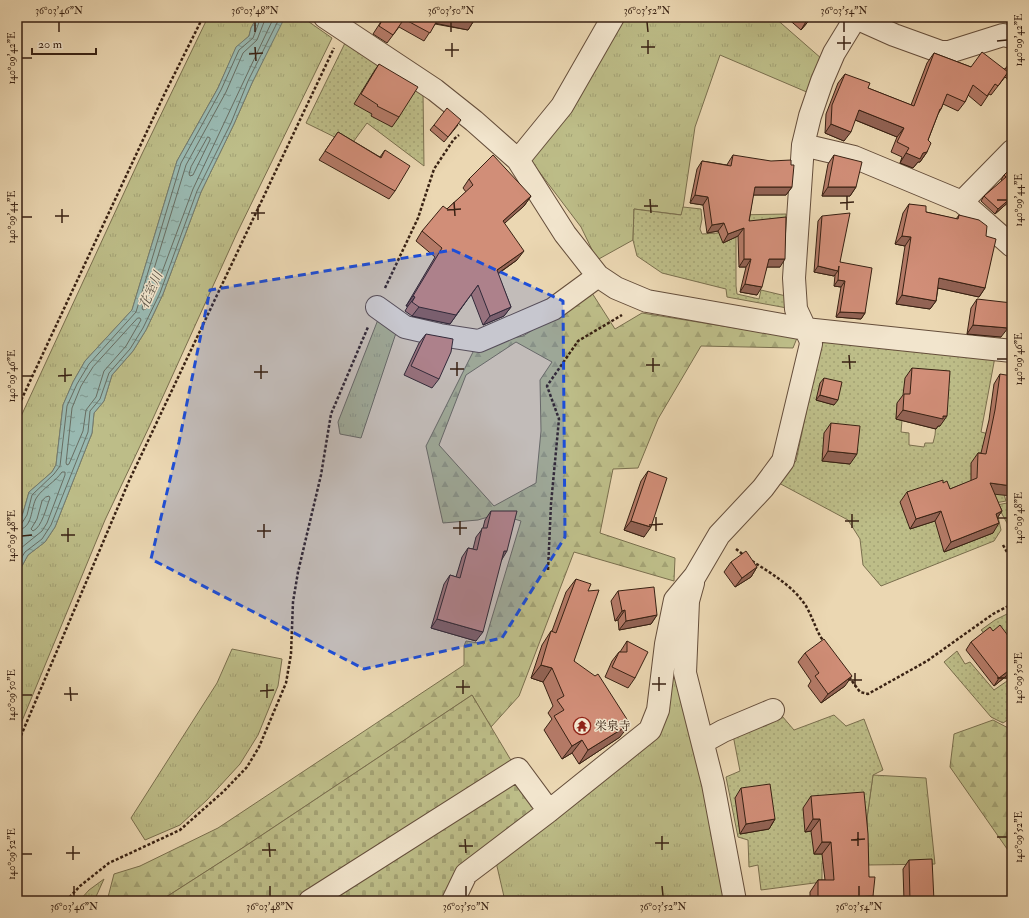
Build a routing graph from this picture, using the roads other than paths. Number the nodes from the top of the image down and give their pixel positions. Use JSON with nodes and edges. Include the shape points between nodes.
{"nodes":[{"id":1,"x":613,"y":17,"type":"edge"},
{"id":2,"x":856,"y":17,"type":"edge"},
{"id":3,"x":334,"y":23,"type":"edge"},
{"id":4,"x":1012,"y":37,"type":"edge"},
{"id":5,"x":803,"y":145,"type":"junction"},
{"id":6,"x":1012,"y":151,"type":"edge"},
{"id":7,"x":518,"y":160,"type":"junction"},
{"id":8,"x":962,"y":202,"type":"junction"},
{"id":9,"x":1012,"y":246,"type":"edge"},
{"id":10,"x":598,"y":276,"type":"junction"},
{"id":11,"x":377,"y":307,"type":"road end"},
{"id":12,"x":805,"y":329,"type":"junction"},
{"id":13,"x":1012,"y":352,"type":"edge"},
{"id":14,"x":695,"y":576,"type":"junction"},
{"id":15,"x":772,"y":710,"type":"dead end"},
{"id":16,"x":703,"y":742,"type":"junction"},
{"id":17,"x":549,"y":812,"type":"junction"},
{"id":18,"x":310,"y":901,"type":"edge"},
{"id":19,"x":453,"y":901,"type":"edge"},
{"id":20,"x":735,"y":901,"type":"edge"}],
"edges":[{"from":1,"to":7,"type":"street","via":[[562,106]]},
{"from":2,"to":4,"type":"street","via":[[894,35],[941,52],[1003,35]]},
{"from":2,"to":5,"type":"street","via":[[834,53],[822,81]]},
{"from":3,"to":7,"type":"street","via":[[415,76],[474,121]]},
{"from":5,"to":8,"type":"street","via":[[854,156]]},
{"from":5,"to":12,"type":"street","via":[[794,278],[796,310]]},
{"from":6,"to":8,"type":"street"},
{"from":7,"to":10,"type":"street","via":[[565,234]]},
{"from":8,"to":9,"type":"street"},
{"from":10,"to":11,"type":"street","via":[[553,309],[479,340],[405,328]]},
{"from":10,"to":12,"type":"street","via":[[616,288],[647,301]]},
{"from":12,"to":13,"type":"street"},
{"from":12,"to":14,"type":"street","via":[[811,344],[783,461],[763,488],[719,535]]},
{"from":14,"to":16,"type":"street","via":[[688,602],[685,673]]},
{"from":14,"to":17,"type":"street","via":[[675,600],[666,644],[658,710],[650,730]]},
{"from":15,"to":16,"type":"street"},
{"from":16,"to":20,"type":"street"},
{"from":17,"to":18,"type":"street","via":[[518,769]]},
{"from":17,"to":19,"type":"street","via":[[466,874]]}]}
